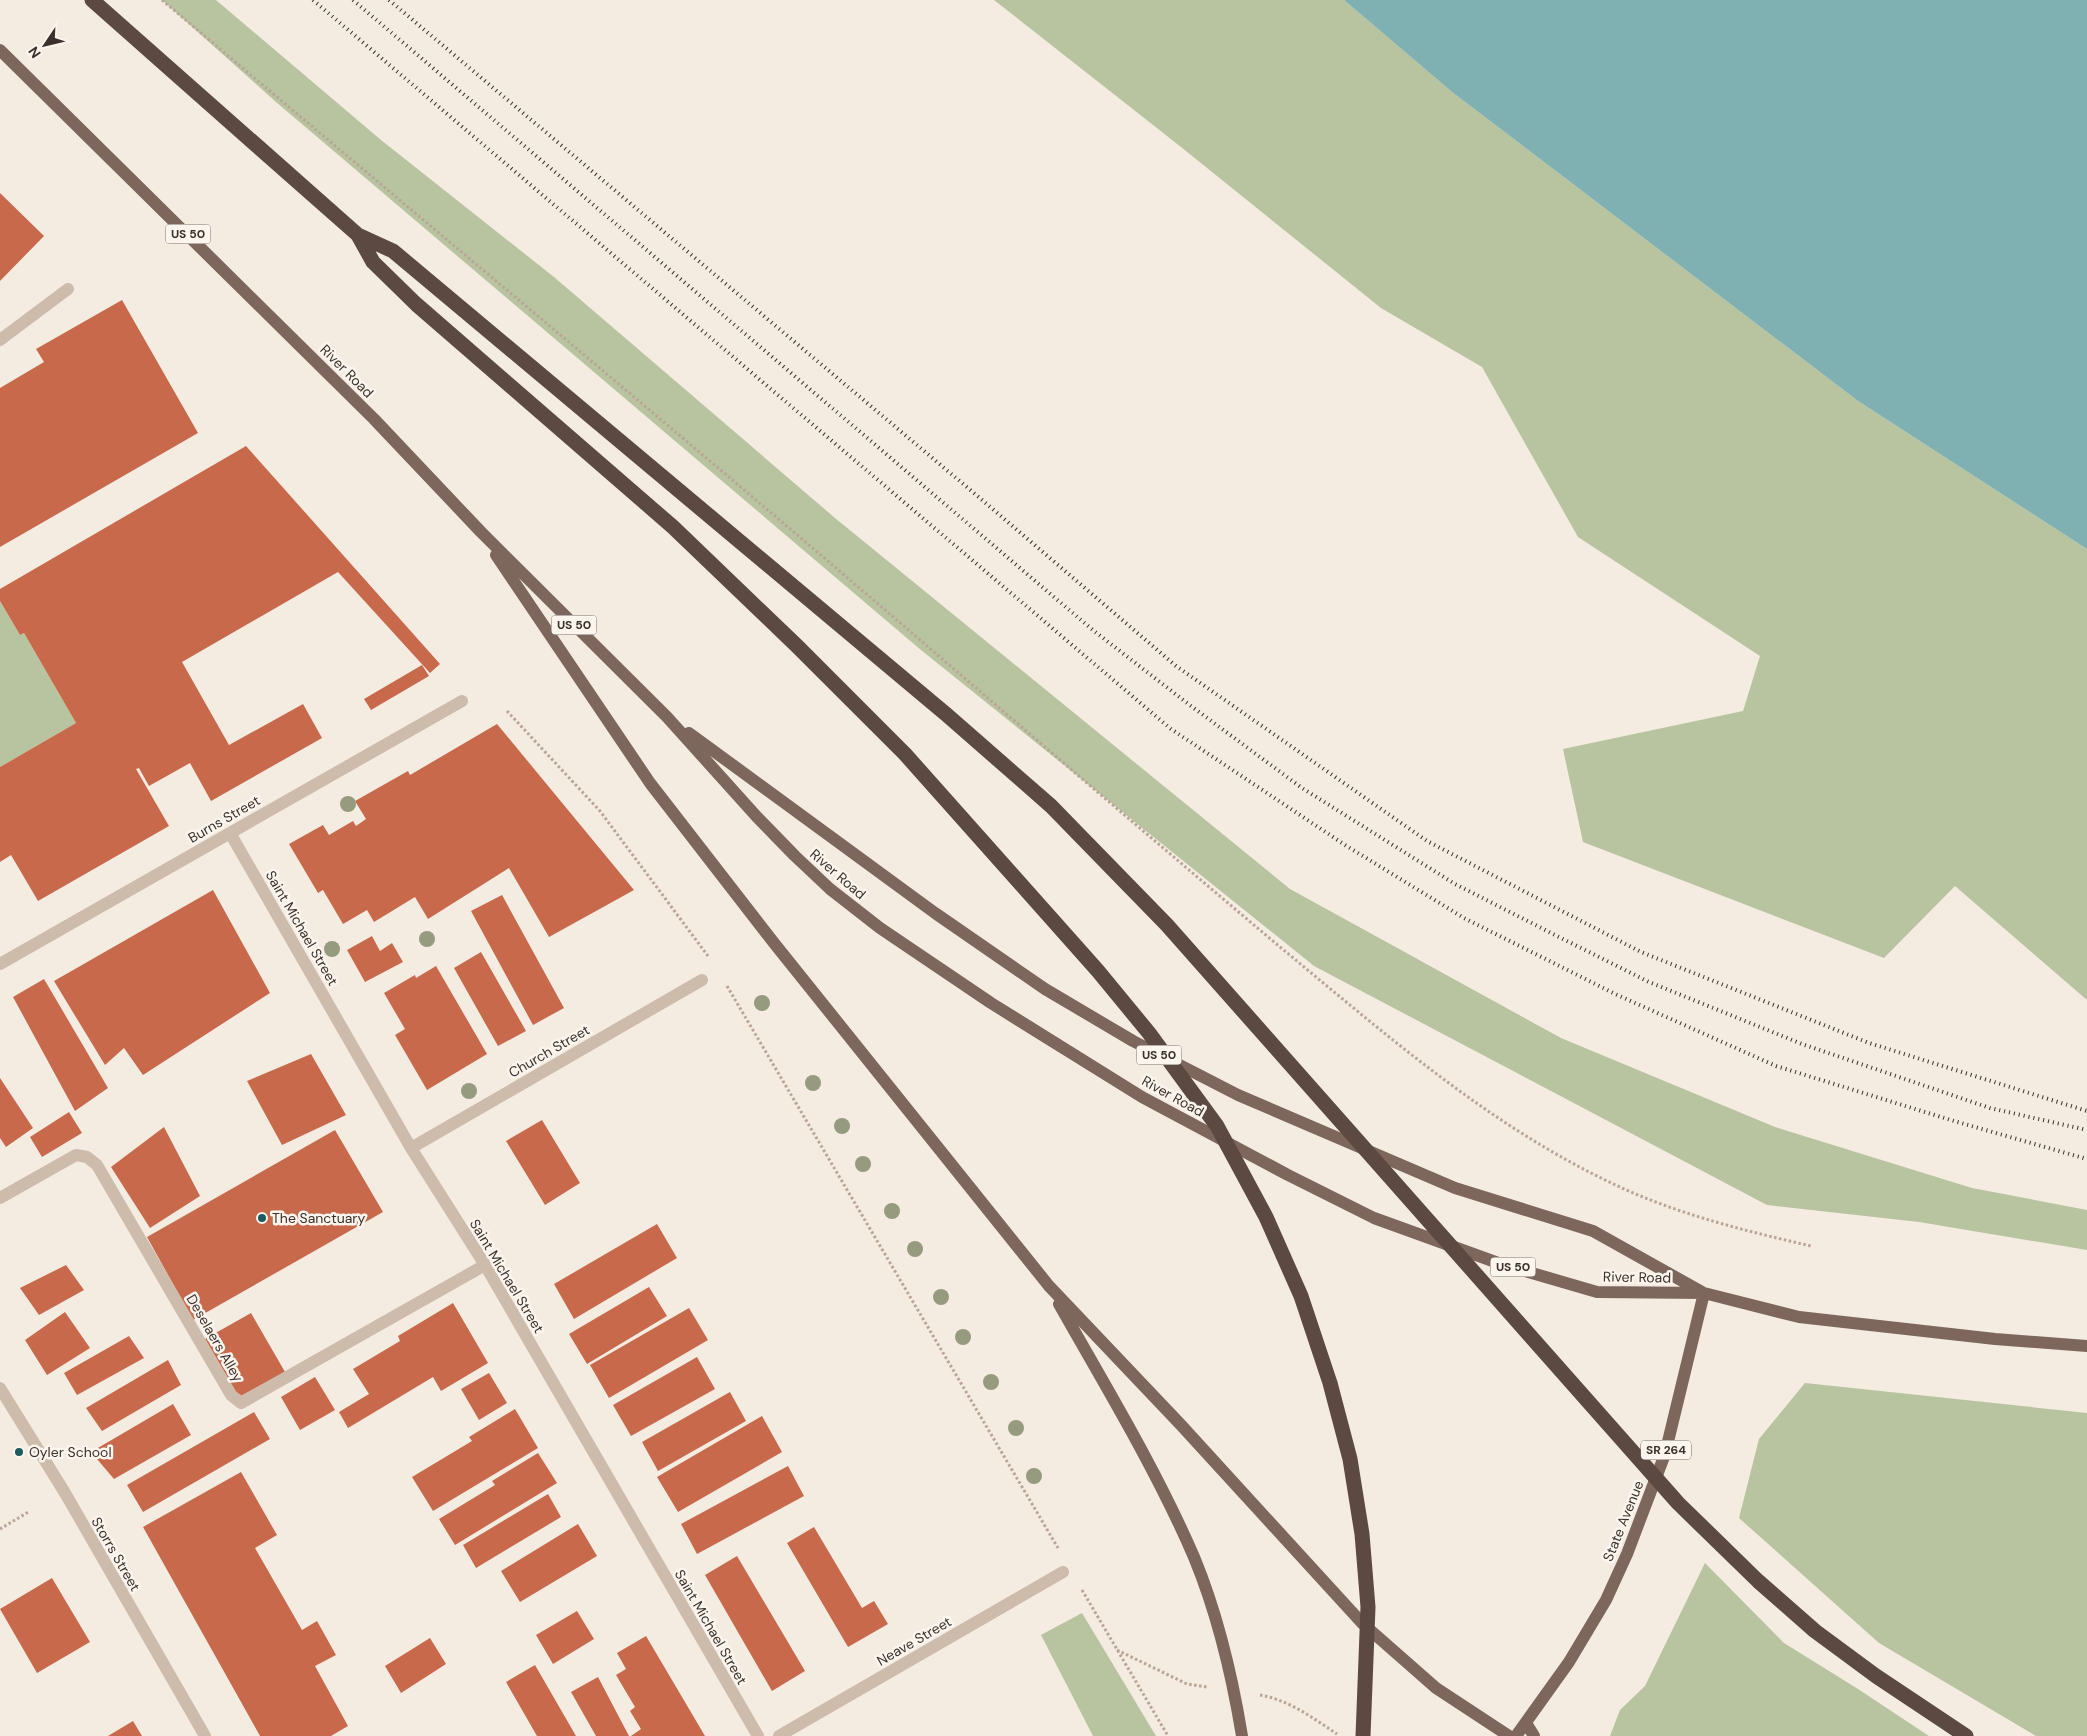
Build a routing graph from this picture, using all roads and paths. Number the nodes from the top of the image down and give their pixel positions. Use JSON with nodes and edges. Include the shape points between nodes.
{"nodes":[{"id":1,"x":92,"y":0,"type":"edge"},
{"id":2,"x":162,"y":0,"type":"edge"},
{"id":3,"x":0,"y":50,"type":"edge"},
{"id":4,"x":358,"y":235,"type":"junction"},
{"id":5,"x":68,"y":289,"type":"dead end"},
{"id":6,"x":0,"y":340,"type":"edge"},
{"id":7,"x":481,"y":532,"type":"junction"},
{"id":8,"x":462,"y":701,"type":"dead end"},
{"id":9,"x":507,"y":711,"type":"dead end"},
{"id":10,"x":668,"y":717,"type":"junction"},
{"id":11,"x":230,"y":833,"type":"junction"},
{"id":12,"x":710,"y":959,"type":"dead end"},
{"id":13,"x":0,"y":964,"type":"edge"},
{"id":14,"x":702,"y":980,"type":"dead end"},
{"id":15,"x":725,"y":982,"type":"dead end"},
{"id":16,"x":410,"y":1148,"type":"junction"},
{"id":17,"x":0,"y":1198,"type":"edge"},
{"id":18,"x":1811,"y":1246,"type":"dead end"},
{"id":19,"x":485,"y":1265,"type":"junction"},
{"id":20,"x":1049,"y":1286,"type":"junction"},
{"id":21,"x":1704,"y":1293,"type":"junction"},
{"id":22,"x":2087,"y":1346,"type":"edge"},
{"id":23,"x":0,"y":1388,"type":"edge"},
{"id":24,"x":30,"y":1512,"type":"dead end"},
{"id":25,"x":0,"y":1529,"type":"edge"},
{"id":26,"x":1060,"y":1551,"type":"dead end"},
{"id":27,"x":1063,"y":1572,"type":"dead end"},
{"id":28,"x":1079,"y":1585,"type":"dead end"},
{"id":29,"x":1526,"y":1723,"type":"junction"},
{"id":30,"x":205,"y":1736,"type":"edge"},
{"id":31,"x":758,"y":1736,"type":"edge"},
{"id":32,"x":779,"y":1736,"type":"edge"},
{"id":33,"x":1168,"y":1736,"type":"edge"},
{"id":34,"x":1242,"y":1736,"type":"edge"},
{"id":35,"x":1363,"y":1736,"type":"edge"},
{"id":36,"x":1509,"y":1736,"type":"edge"},
{"id":37,"x":1516,"y":1736,"type":"edge"},
{"id":38,"x":1534,"y":1736,"type":"edge"},
{"id":39,"x":1966,"y":1736,"type":"edge"}],
"edges":[{"from":1,"to":4,"type":"highway"},
{"from":2,"to":18,"type":"path","via":[[1206,885],[1452,1086],[1549,1150],[1629,1191],[1709,1220]]},
{"from":3,"to":7,"type":"main road","name":"River Road","number":"US 50","via":[[374,419]]},
{"from":4,"to":35,"type":"highway","via":[[374,262],[416,304],[673,528],[798,646],[905,754],[1098,970],[1217,1126],[1266,1216],[1301,1296],[1330,1383],[1350,1459],[1362,1534],[1368,1607]]},
{"from":4,"to":39,"type":"highway","via":[[394,251],[1051,806],[1167,925],[1678,1503],[1815,1631]]},
{"from":5,"to":6,"type":"street"},
{"from":7,"to":10,"type":"main road","name":"River Road","number":"US 50"},
{"from":7,"to":20,"type":"main road","via":[[650,783]]},
{"from":8,"to":11,"type":"street","name":"Burns Street"},
{"from":9,"to":12,"type":"path","via":[[600,811]]},
{"from":10,"to":21,"type":"main road","name":"River Road","number":"US 50","via":[[943,918],[1045,989],[1133,1041],[1238,1096],[1437,1181],[1593,1231]]},
{"from":10,"to":21,"type":"main road","name":"River Road","number":"US 50","via":[[757,817],[830,889],[880,928],[991,1003],[1142,1097],[1374,1218],[1501,1264],[1597,1292]]},
{"from":11,"to":13,"type":"street","name":"Burns Street"},
{"from":11,"to":16,"type":"street","name":"Saint Michael Street"},
{"from":14,"to":16,"type":"street","name":"Church Street"},
{"from":15,"to":26,"type":"path"},
{"from":16,"to":19,"type":"street","name":"Saint Michael Street"},
{"from":17,"to":19,"type":"street","name":"Deselaers Alley","via":[[76,1155],[87,1157],[97,1166],[231,1394],[241,1403]]},
{"from":19,"to":31,"type":"street","name":"Saint Michael Street"},
{"from":20,"to":34,"type":"main road","via":[[1158,1480],[1194,1558],[1219,1628]]},
{"from":20,"to":36,"type":"main road","via":[[1362,1624],[1436,1688]]},
{"from":21,"to":22,"type":"main road","name":"River Road","number":"US 50","via":[[1800,1317]]},
{"from":21,"to":29,"type":"main road","name":"State Avenue","number":"SR 264","via":[[1665,1454],[1627,1554],[1586,1634]]},
{"from":23,"to":30,"type":"street","name":"Storrs Street","via":[[65,1493]]},
{"from":24,"to":25,"type":"path"},
{"from":27,"to":32,"type":"street","name":"Neave Street"},
{"from":28,"to":33,"type":"path"},
{"from":29,"to":37,"type":"main road","name":"State Avenue","number":"SR 264"},
{"from":29,"to":38,"type":"main road"}]}
